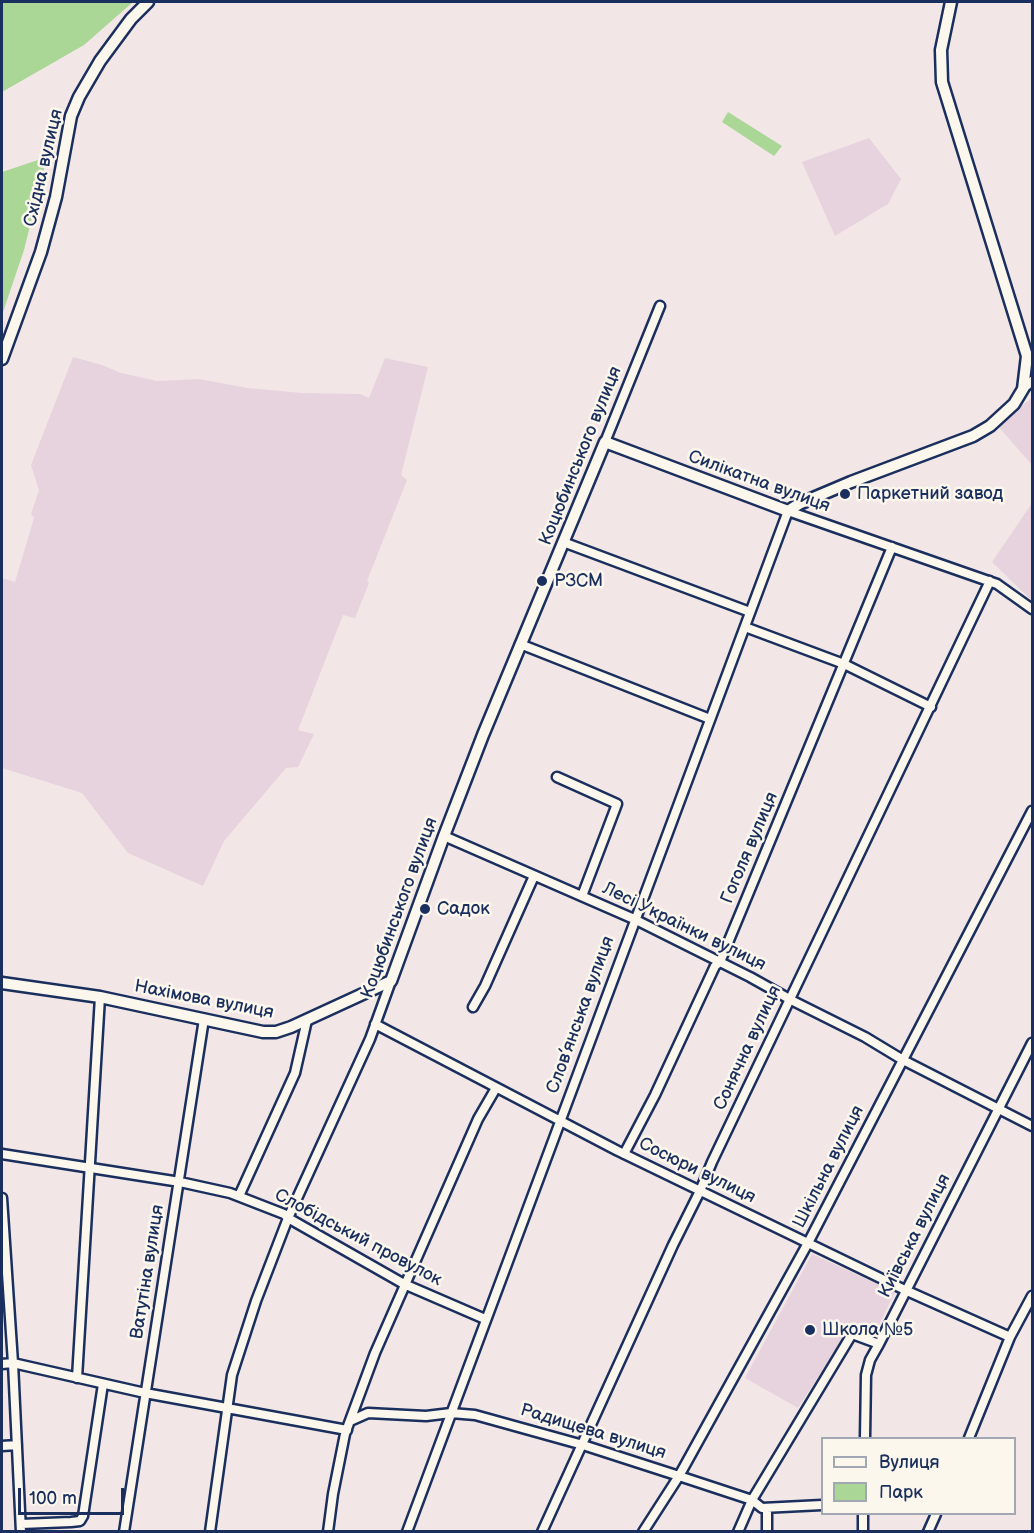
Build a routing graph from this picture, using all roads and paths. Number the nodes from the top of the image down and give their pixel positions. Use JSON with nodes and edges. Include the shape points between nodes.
{"nodes":[{"id":1,"x":148,"y":2,"type":"edge"},
{"id":2,"x":951,"y":2,"type":"edge"},
{"id":3,"x":660,"y":306,"type":"dead end"},
{"id":4,"x":2,"y":359,"type":"edge"},
{"id":5,"x":1032,"y":381,"type":"edge"},
{"id":6,"x":1023,"y":389,"type":"junction"},
{"id":7,"x":605,"y":442,"type":"junction"},
{"id":8,"x":788,"y":511,"type":"junction"},
{"id":9,"x":563,"y":542,"type":"junction"},
{"id":10,"x":892,"y":547,"type":"junction"},
{"id":11,"x":990,"y":581,"type":"junction"},
{"id":12,"x":1032,"y":609,"type":"edge"},
{"id":13,"x":750,"y":612,"type":"junction"},
{"id":14,"x":745,"y":627,"type":"junction"},
{"id":15,"x":520,"y":644,"type":"junction"},
{"id":16,"x":844,"y":664,"type":"junction"},
{"id":17,"x":931,"y":707,"type":"junction"},
{"id":18,"x":710,"y":719,"type":"junction"},
{"id":19,"x":557,"y":777,"type":"dead end"},
{"id":20,"x":1032,"y":811,"type":"edge"},
{"id":21,"x":444,"y":836,"type":"junction"},
{"id":22,"x":534,"y":876,"type":"junction"},
{"id":23,"x":582,"y":896,"type":"junction"},
{"id":24,"x":634,"y":919,"type":"junction"},
{"id":25,"x":720,"y":962,"type":"junction"},
{"id":26,"x":391,"y":981,"type":"junction"},
{"id":27,"x":2,"y":982,"type":"edge"},
{"id":28,"x":100,"y":997,"type":"junction"},
{"id":29,"x":790,"y":999,"type":"junction"},
{"id":30,"x":473,"y":1007,"type":"dead end"},
{"id":31,"x":204,"y":1018,"type":"junction"},
{"id":32,"x":307,"y":1020,"type":"junction"},
{"id":33,"x":375,"y":1024,"type":"junction"},
{"id":34,"x":1032,"y":1043,"type":"edge"},
{"id":35,"x":903,"y":1060,"type":"junction"},
{"id":36,"x":496,"y":1088,"type":"junction"},
{"id":37,"x":999,"y":1109,"type":"junction"},
{"id":38,"x":559,"y":1122,"type":"junction"},
{"id":39,"x":1032,"y":1125,"type":"edge"},
{"id":40,"x":2,"y":1154,"type":"edge"},
{"id":41,"x":624,"y":1154,"type":"junction"},
{"id":42,"x":89,"y":1169,"type":"junction"},
{"id":43,"x":180,"y":1182,"type":"junction"},
{"id":44,"x":700,"y":1191,"type":"junction"},
{"id":45,"x":239,"y":1196,"type":"junction"},
{"id":46,"x":2,"y":1198,"type":"edge"},
{"id":47,"x":2,"y":1207,"type":"edge"},
{"id":48,"x":288,"y":1218,"type":"junction"},
{"id":49,"x":808,"y":1243,"type":"junction"},
{"id":50,"x":5,"y":1283,"type":"edge"},
{"id":51,"x":404,"y":1284,"type":"junction"},
{"id":52,"x":905,"y":1290,"type":"junction"},
{"id":53,"x":1032,"y":1296,"type":"edge"},
{"id":54,"x":485,"y":1319,"type":"junction"},
{"id":55,"x":1010,"y":1337,"type":"junction"},
{"id":56,"x":879,"y":1344,"type":"junction"},
{"id":57,"x":2,"y":1364,"type":"edge"},
{"id":58,"x":13,"y":1364,"type":"junction"},
{"id":59,"x":77,"y":1378,"type":"junction"},
{"id":60,"x":103,"y":1384,"type":"junction"},
{"id":61,"x":145,"y":1393,"type":"junction"},
{"id":62,"x":228,"y":1407,"type":"junction"},
{"id":63,"x":451,"y":1413,"type":"junction"},
{"id":64,"x":348,"y":1425,"type":"junction"},
{"id":65,"x":865,"y":1437,"type":"edge"},
{"id":66,"x":969,"y":1437,"type":"edge"},
{"id":67,"x":17,"y":1445,"type":"junction"},
{"id":68,"x":583,"y":1445,"type":"junction"},
{"id":69,"x":2,"y":1446,"type":"edge"},
{"id":70,"x":679,"y":1476,"type":"junction"},
{"id":71,"x":752,"y":1500,"type":"junction"},
{"id":72,"x":821,"y":1505,"type":"edge"},
{"id":73,"x":767,"y":1508,"type":"junction"},
{"id":74,"x":863,"y":1515,"type":"edge"},
{"id":75,"x":936,"y":1515,"type":"edge"},
{"id":76,"x":21,"y":1528,"type":"edge"},
{"id":77,"x":124,"y":1532,"type":"edge"},
{"id":78,"x":210,"y":1532,"type":"edge"},
{"id":79,"x":328,"y":1532,"type":"edge"},
{"id":80,"x":406,"y":1532,"type":"edge"},
{"id":81,"x":542,"y":1532,"type":"edge"},
{"id":82,"x":643,"y":1532,"type":"edge"},
{"id":83,"x":738,"y":1532,"type":"edge"},
{"id":84,"x":767,"y":1532,"type":"edge"},
{"id":85,"x":863,"y":1532,"type":"edge"},
{"id":86,"x":928,"y":1532,"type":"edge"}],
"edges":[{"from":1,"to":4,"type":"street","name":"Східна вулиця","via":[[100,61],[79,96],[71,116],[41,252]]},
{"from":2,"to":6,"type":"street","via":[[941,50],[942,82],[1027,356]]},
{"from":3,"to":7,"type":"street","name":"Коцюбинського вулиця"},
{"from":5,"to":6,"type":"street"},
{"from":6,"to":8,"type":"street","via":[[1014,404],[973,436],[851,482]]},
{"from":7,"to":8,"type":"street","name":"Силікатна вулиця"},
{"from":7,"to":9,"type":"street","name":"Коцюбинського вулиця"},
{"from":8,"to":10,"type":"street","name":"Силікатна вулиця"},
{"from":8,"to":13,"type":"street","name":"Слов’янська вулиця"},
{"from":9,"to":13,"type":"street"},
{"from":9,"to":15,"type":"street","name":"Коцюбинського вулиця"},
{"from":10,"to":11,"type":"street","name":"Силікатна вулиця"},
{"from":10,"to":16,"type":"street","name":"Гоголя вулиця"},
{"from":11,"to":12,"type":"street","name":"Силікатна вулиця"},
{"from":11,"to":17,"type":"street","name":"Сонячна вулиця"},
{"from":13,"to":14,"type":"street","name":"Слов’янська вулиця"},
{"from":14,"to":16,"type":"street"},
{"from":14,"to":18,"type":"street","name":"Слов’янська вулиця"},
{"from":15,"to":18,"type":"street"},
{"from":15,"to":21,"type":"street","name":"Коцюбинського вулиця"},
{"from":16,"to":17,"type":"street"},
{"from":16,"to":25,"type":"street","name":"Гоголя вулиця"},
{"from":17,"to":29,"type":"street","name":"Сонячна вулиця"},
{"from":18,"to":24,"type":"street","name":"Слов’янська вулиця"},
{"from":19,"to":23,"type":"street","via":[[617,804]]},
{"from":20,"to":35,"type":"street","name":"Шкільна вулиця"},
{"from":21,"to":22,"type":"street","name":"Лесі Українки вулиця"},
{"from":21,"to":26,"type":"street","name":"Коцюбинського вулиця"},
{"from":22,"to":23,"type":"street","name":"Лесі Українки вулиця"},
{"from":22,"to":30,"type":"street"},
{"from":23,"to":24,"type":"street","name":"Лесі Українки вулиця"},
{"from":24,"to":25,"type":"street","name":"Лесі Українки вулиця"},
{"from":24,"to":38,"type":"street","name":"Слов’янська вулиця"},
{"from":25,"to":29,"type":"street","name":"Лесі Українки вулиця"},
{"from":25,"to":41,"type":"street","name":"Гоголя вулиця"},
{"from":26,"to":32,"type":"street","name":"Нахімова вулиця"},
{"from":26,"to":33,"type":"street","name":"Коцюбинського вулиця"},
{"from":27,"to":28,"type":"street","name":"Нахімова вулиця"},
{"from":28,"to":31,"type":"street","name":"Нахімова вулиця"},
{"from":28,"to":42,"type":"street"},
{"from":29,"to":35,"type":"street","name":"Лесі Українки вулиця"},
{"from":29,"to":44,"type":"street","name":"Сонячна вулиця"},
{"from":31,"to":32,"type":"street","name":"Нахімова вулиця","via":[[263,1032],[276,1032]]},
{"from":31,"to":43,"type":"street","name":"Ватутіна вулиця"},
{"from":32,"to":45,"type":"street","via":[[296,1073]]},
{"from":33,"to":36,"type":"street","name":"Сосюри вулиця"},
{"from":33,"to":48,"type":"street","name":"Коцюбинського вулиця"},
{"from":34,"to":37,"type":"street","name":"Київська вулиця"},
{"from":35,"to":37,"type":"street","name":"Лесі Українки вулиця"},
{"from":35,"to":49,"type":"street","name":"Шкільна вулиця"},
{"from":36,"to":38,"type":"street","name":"Сосюри вулиця"},
{"from":36,"to":51,"type":"street","via":[[478,1119]]},
{"from":37,"to":39,"type":"street","name":"Лесі Українки вулиця"},
{"from":37,"to":52,"type":"street","name":"Київська вулиця"},
{"from":38,"to":41,"type":"street","name":"Сосюри вулиця"},
{"from":38,"to":54,"type":"street","name":"Слов’янська вулиця"},
{"from":40,"to":42,"type":"street","name":"Слобідський провулок"},
{"from":41,"to":44,"type":"street","name":"Сосюри вулиця"},
{"from":42,"to":43,"type":"street","name":"Слобідський провулок"},
{"from":42,"to":59,"type":"street"},
{"from":43,"to":45,"type":"street","name":"Слобідський провулок"},
{"from":43,"to":61,"type":"street","name":"Ватутіна вулиця"},
{"from":44,"to":49,"type":"street","name":"Сосюри вулиця"},
{"from":44,"to":68,"type":"street","name":"Сонячна вулиця"},
{"from":45,"to":48,"type":"street","name":"Слобідський провулок"},
{"from":46,"to":47,"type":"street"},
{"from":47,"to":50,"type":"street"},
{"from":48,"to":51,"type":"street","name":"Слобідський провулок"},
{"from":48,"to":62,"type":"street","name":"Коцюбинського вулиця","via":[[232,1375]]},
{"from":49,"to":52,"type":"street","name":"Сосюри вулиця"},
{"from":49,"to":70,"type":"street","name":"Шкільна вулиця"},
{"from":50,"to":58,"type":"street"},
{"from":51,"to":54,"type":"street","name":"Слобідський провулок"},
{"from":51,"to":64,"type":"street"},
{"from":52,"to":55,"type":"street","name":"Сосюри вулиця"},
{"from":52,"to":56,"type":"street","name":"Київська вулиця"},
{"from":53,"to":55,"type":"street"},
{"from":54,"to":63,"type":"street","name":"Слов’янська вулиця"},
{"from":55,"to":66,"type":"street"},
{"from":56,"to":65,"type":"street","name":"Київська вулиця","via":[[866,1375]]},
{"from":56,"to":71,"type":"street","via":[[852,1334]]},
{"from":57,"to":58,"type":"street","name":"Радищева вулиця"},
{"from":58,"to":59,"type":"street","name":"Радищева вулиця"},
{"from":58,"to":67,"type":"street"},
{"from":59,"to":60,"type":"street","name":"Радищева вулиця"},
{"from":60,"to":61,"type":"street","name":"Радищева вулиця"},
{"from":60,"to":76,"type":"street","via":[[83,1516],[80,1521]]},
{"from":61,"to":62,"type":"street","name":"Радищева вулиця"},
{"from":61,"to":77,"type":"street","name":"Ватутіна вулиця"},
{"from":62,"to":64,"type":"street","name":"Радищева вулиця"},
{"from":62,"to":78,"type":"street","name":"Коцюбинського вулиця"},
{"from":63,"to":64,"type":"street","name":"Радищева вулиця","via":[[368,1413]]},
{"from":63,"to":68,"type":"street","name":"Радищева вулиця","via":[[475,1415]]},
{"from":63,"to":80,"type":"street","name":"Слов’янська вулиця"},
{"from":64,"to":79,"type":"street"},
{"from":67,"to":69,"type":"street"},
{"from":67,"to":76,"type":"street"},
{"from":68,"to":70,"type":"street","name":"Радищева вулиця"},
{"from":68,"to":81,"type":"street","name":"Сонячна вулиця"},
{"from":70,"to":71,"type":"street","name":"Радищева вулиця"},
{"from":70,"to":82,"type":"street","name":"Шкільна вулиця"},
{"from":71,"to":73,"type":"street","name":"Радищева вулиця"},
{"from":71,"to":83,"type":"street"},
{"from":72,"to":73,"type":"street"},
{"from":73,"to":84,"type":"street"},
{"from":74,"to":85,"type":"street"},
{"from":75,"to":86,"type":"street"}]}
